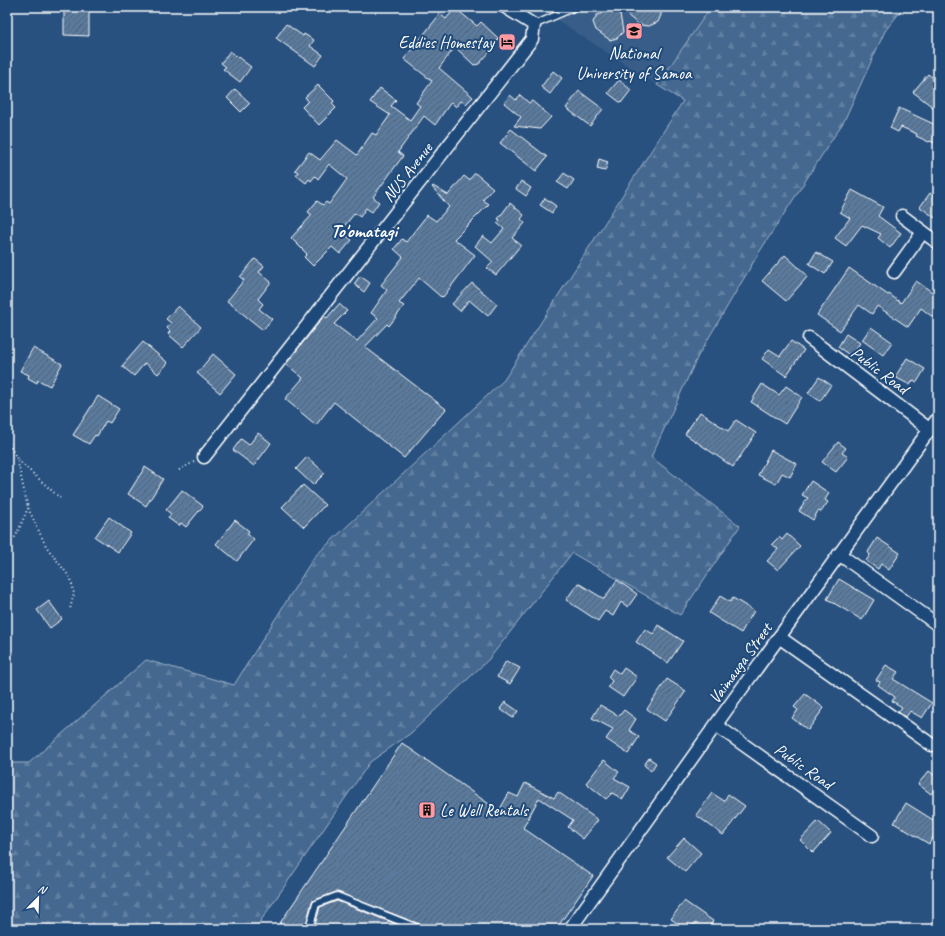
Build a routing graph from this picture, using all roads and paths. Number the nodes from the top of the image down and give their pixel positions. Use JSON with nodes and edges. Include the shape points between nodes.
{"nodes":[{"id":1,"x":505,"y":7,"type":"edge"},
{"id":2,"x":575,"y":7,"type":"edge"},
{"id":3,"x":534,"y":26,"type":"junction"},
{"id":4,"x":902,"y":216,"type":"dead end"},
{"id":5,"x":923,"y":232,"type":"junction"},
{"id":6,"x":938,"y":243,"type":"edge"},
{"id":7,"x":894,"y":272,"type":"dead end"},
{"id":8,"x":809,"y":338,"type":"dead end"},
{"id":9,"x":938,"y":418,"type":"edge"},
{"id":10,"x":930,"y":429,"type":"junction"},
{"id":11,"x":7,"y":440,"type":"edge"},
{"id":12,"x":204,"y":457,"type":"joint"},
{"id":13,"x":17,"y":459,"type":"junction"},
{"id":14,"x":179,"y":470,"type":"dead end"},
{"id":15,"x":60,"y":498,"type":"dead end"},
{"id":16,"x":28,"y":508,"type":"junction"},
{"id":17,"x":7,"y":547,"type":"edge"},
{"id":18,"x":839,"y":554,"type":"junction"},
{"id":19,"x":70,"y":609,"type":"dead end"},
{"id":20,"x":938,"y":625,"type":"edge"},
{"id":21,"x":779,"y":638,"type":"junction"},
{"id":22,"x":716,"y":725,"type":"junction"},
{"id":23,"x":932,"y":745,"type":"dead end"},
{"id":24,"x":872,"y":836,"type":"dead end"},
{"id":25,"x":309,"y":929,"type":"edge"},
{"id":26,"x":420,"y":929,"type":"edge"},
{"id":27,"x":570,"y":929,"type":"edge"}],
"edges":[{"from":1,"to":3,"type":"street"},
{"from":2,"to":3,"type":"lane"},
{"from":3,"to":12,"type":"street","name":"NUS Avenue","via":[[532,39]]},
{"from":4,"to":5,"type":"street"},
{"from":5,"to":6,"type":"street"},
{"from":5,"to":7,"type":"street"},
{"from":8,"to":10,"type":"street","name":"Public Road"},
{"from":9,"to":10,"type":"street","name":"Vaimauga Street"},
{"from":10,"to":18,"type":"street","name":"Vaimauga Street"},
{"from":11,"to":13,"type":"path"},
{"from":12,"to":14,"type":"path"},
{"from":13,"to":15,"type":"path"},
{"from":13,"to":16,"type":"path"},
{"from":16,"to":17,"type":"path","via":[[16,536]]},
{"from":16,"to":19,"type":"path","via":[[46,546],[71,579],[74,594]]},
{"from":18,"to":20,"type":"street"},
{"from":18,"to":21,"type":"street","name":"Vaimauga Street"},
{"from":21,"to":22,"type":"street","name":"Vaimauga Street"},
{"from":21,"to":23,"type":"street"},
{"from":22,"to":24,"type":"street","name":"Public Road"},
{"from":22,"to":27,"type":"street","name":"Vaimauga Street"},
{"from":25,"to":26,"type":"lane","via":[[316,904],[337,896]]}]}
